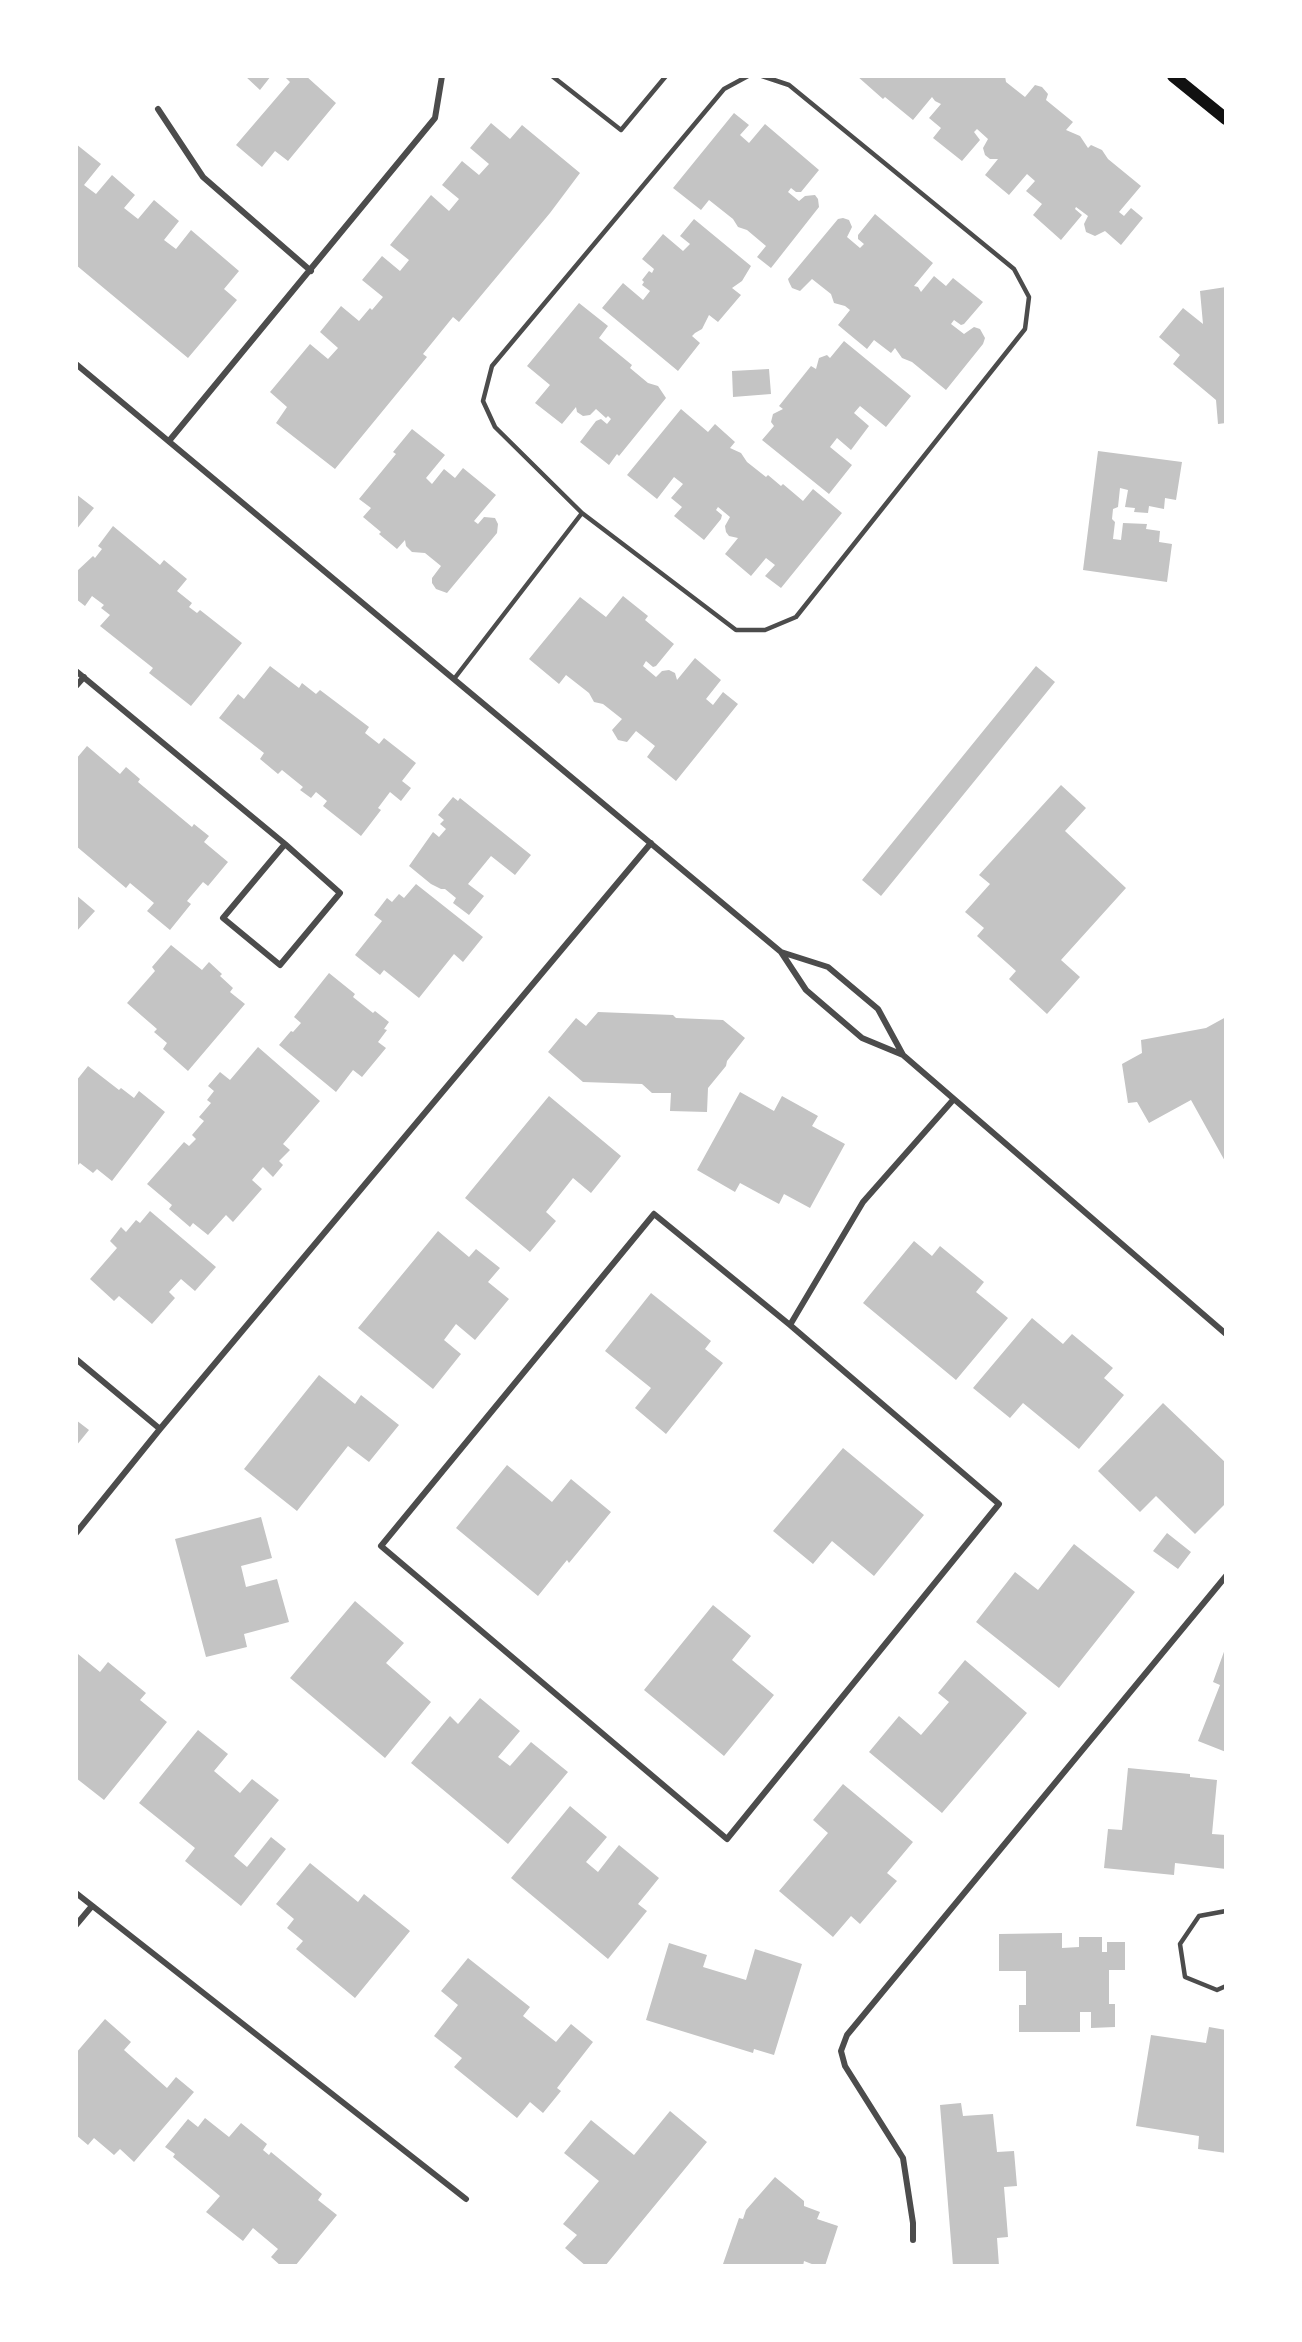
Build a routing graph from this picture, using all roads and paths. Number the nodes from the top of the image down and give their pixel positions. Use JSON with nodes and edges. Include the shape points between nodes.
{"nodes":[{"id":1,"x":442,"y":76,"type":"edge"},
{"id":2,"x":552,"y":76,"type":"edge"},
{"id":3,"x":666,"y":76,"type":"edge"},
{"id":4,"x":748,"y":76,"type":"edge"},
{"id":5,"x":762,"y":76,"type":"edge"},
{"id":6,"x":1173,"y":76,"type":"edge"},
{"id":7,"x":158,"y":109,"type":"dead end"},
{"id":8,"x":1226,"y":119,"type":"edge"},
{"id":9,"x":311,"y":271,"type":"junction"},
{"id":10,"x":76,"y":364,"type":"edge"},
{"id":11,"x":169,"y":441,"type":"junction"},
{"id":12,"x":582,"y":513,"type":"junction"},
{"id":13,"x":76,"y":671,"type":"edge"},
{"id":14,"x":84,"y":677,"type":"junction"},
{"id":15,"x":454,"y":679,"type":"junction"},
{"id":16,"x":76,"y":686,"type":"edge"},
{"id":17,"x":651,"y":843,"type":"junction"},
{"id":18,"x":285,"y":844,"type":"junction"},
{"id":19,"x":782,"y":952,"type":"junction"},
{"id":20,"x":903,"y":1055,"type":"junction"},
{"id":21,"x":953,"y":1100,"type":"junction"},
{"id":22,"x":790,"y":1325,"type":"junction"},
{"id":23,"x":1226,"y":1334,"type":"edge"},
{"id":24,"x":76,"y":1359,"type":"edge"},
{"id":25,"x":160,"y":1429,"type":"junction"},
{"id":26,"x":76,"y":1533,"type":"edge"},
{"id":27,"x":1226,"y":1576,"type":"edge"},
{"id":28,"x":76,"y":1893,"type":"edge"},
{"id":29,"x":92,"y":1906,"type":"junction"},
{"id":30,"x":1226,"y":1911,"type":"edge"},
{"id":31,"x":76,"y":1925,"type":"edge"},
{"id":32,"x":1226,"y":1986,"type":"edge"},
{"id":33,"x":466,"y":2199,"type":"dead end"},
{"id":34,"x":913,"y":2240,"type":"dead end"}],
"edges":[{"from":1,"to":9,"type":"street","via":[[435,118]]},
{"from":2,"to":3,"type":"lane","via":[[621,130]]},
{"from":4,"to":12,"type":"lane","via":[[724,89],[492,366],[483,402],[495,427]]},
{"from":5,"to":12,"type":"lane","via":[[789,85],[1014,269],[1029,297],[1025,329],[796,617],[765,630],[736,630]]},
{"from":6,"to":8,"type":"main road"},
{"from":7,"to":9,"type":"street","via":[[203,177]]},
{"from":9,"to":11,"type":"street"},
{"from":10,"to":11,"type":"street"},
{"from":11,"to":15,"type":"street"},
{"from":12,"to":15,"type":"lane"},
{"from":13,"to":14,"type":"street"},
{"from":14,"to":16,"type":"street"},
{"from":14,"to":18,"type":"street"},
{"from":15,"to":17,"type":"street"},
{"from":17,"to":19,"type":"street"},
{"from":17,"to":25,"type":"street"},
{"from":18,"to":18,"type":"street","via":[[223,918],[280,965],[340,893]]},
{"from":19,"to":20,"type":"street","via":[[806,990],[862,1038]]},
{"from":19,"to":20,"type":"street","via":[[828,967],[878,1010]]},
{"from":20,"to":21,"type":"street"},
{"from":21,"to":22,"type":"street","via":[[863,1202]]},
{"from":21,"to":23,"type":"street"},
{"from":22,"to":22,"type":"street","via":[[999,1504],[728,1839],[381,1546],[654,1214]]},
{"from":24,"to":25,"type":"street"},
{"from":25,"to":26,"type":"street"},
{"from":27,"to":34,"type":"street","via":[[848,2035],[841,2051],[845,2066],[903,2158]]},
{"from":28,"to":29,"type":"street"},
{"from":29,"to":31,"type":"street"},
{"from":29,"to":33,"type":"street"},
{"from":30,"to":32,"type":"lane","via":[[1199,1916],[1180,1944],[1185,1977],[1217,1990]]}]}
